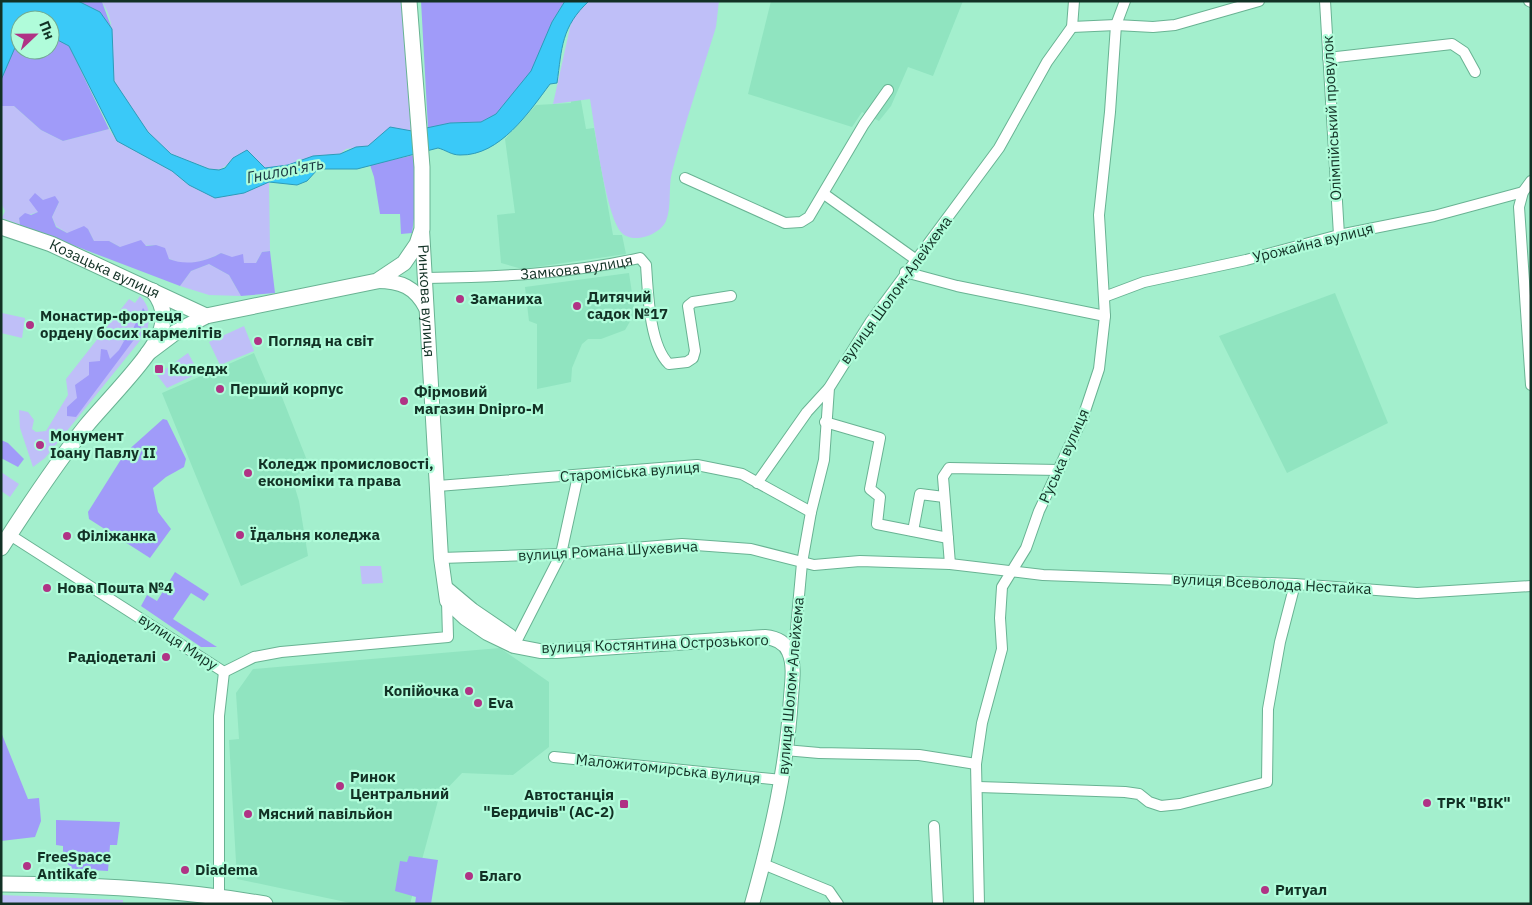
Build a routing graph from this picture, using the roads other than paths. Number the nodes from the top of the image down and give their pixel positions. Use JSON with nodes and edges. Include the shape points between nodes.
{"nodes":[{"id":1,"x":410,"y":1,"type":"edge"},
{"id":2,"x":1074,"y":1,"type":"edge"},
{"id":3,"x":1125,"y":1,"type":"edge"},
{"id":4,"x":1259,"y":1,"type":"edge"},
{"id":5,"x":1325,"y":1,"type":"edge"},
{"id":6,"x":1116,"y":25,"type":"junction"},
{"id":7,"x":1072,"y":27,"type":"junction"},
{"id":8,"x":1328,"y":58,"type":"junction"},
{"id":9,"x":1475,"y":72,"type":"dead end"},
{"id":10,"x":888,"y":90,"type":"dead end"},
{"id":11,"x":685,"y":178,"type":"dead end"},
{"id":12,"x":1531,"y":181,"type":"edge"},
{"id":13,"x":1523,"y":192,"type":"junction"},
{"id":14,"x":824,"y":194,"type":"junction"},
{"id":15,"x":1,"y":227,"type":"edge"},
{"id":16,"x":422,"y":230,"type":"junction"},
{"id":17,"x":1339,"y":235,"type":"junction"},
{"id":18,"x":915,"y":259,"type":"junction"},
{"id":19,"x":905,"y":272,"type":"junction"},
{"id":20,"x":426,"y":278,"type":"junction"},
{"id":21,"x":378,"y":280,"type":"junction"},
{"id":22,"x":153,"y":291,"type":"junction"},
{"id":23,"x":731,"y":296,"type":"dead end"},
{"id":24,"x":1104,"y":297,"type":"junction"},
{"id":25,"x":428,"y":311,"type":"junction"},
{"id":26,"x":206,"y":316,"type":"junction"},
{"id":27,"x":1105,"y":316,"type":"junction"},
{"id":28,"x":148,"y":352,"type":"junction"},
{"id":29,"x":1531,"y":385,"type":"edge"},
{"id":30,"x":829,"y":388,"type":"junction"},
{"id":31,"x":825,"y":422,"type":"junction"},
{"id":32,"x":1059,"y":470,"type":"junction"},
{"id":33,"x":578,"y":476,"type":"junction"},
{"id":34,"x":756,"y":483,"type":"junction"},
{"id":35,"x":438,"y":486,"type":"junction"},
{"id":36,"x":944,"y":497,"type":"junction"},
{"id":37,"x":811,"y":512,"type":"junction"},
{"id":38,"x":914,"y":531,"type":"junction"},
{"id":39,"x":10,"y":535,"type":"junction"},
{"id":40,"x":948,"y":538,"type":"junction"},
{"id":41,"x":1,"y":548,"type":"edge"},
{"id":42,"x":561,"y":554,"type":"junction"},
{"id":43,"x":441,"y":558,"type":"junction"},
{"id":44,"x":802,"y":563,"type":"junction"},
{"id":45,"x":950,"y":564,"type":"junction"},
{"id":46,"x":1013,"y":570,"type":"junction"},
{"id":47,"x":1295,"y":584,"type":"junction"},
{"id":48,"x":443,"y":585,"type":"junction"},
{"id":49,"x":1531,"y":586,"type":"edge"},
{"id":50,"x":447,"y":601,"type":"junction"},
{"id":51,"x":517,"y":640,"type":"junction"},
{"id":52,"x":531,"y":648,"type":"junction"},
{"id":53,"x":793,"y":664,"type":"junction"},
{"id":54,"x":224,"y":672,"type":"junction"},
{"id":55,"x":785,"y":750,"type":"junction"},
{"id":56,"x":554,"y":757,"type":"dead end"},
{"id":57,"x":976,"y":764,"type":"junction"},
{"id":58,"x":782,"y":780,"type":"junction"},
{"id":59,"x":978,"y":787,"type":"junction"},
{"id":60,"x":934,"y":826,"type":"dead end"},
{"id":61,"x":763,"y":864,"type":"junction"},
{"id":62,"x":1,"y":884,"type":"edge"},
{"id":63,"x":219,"y":900,"type":"edge"},
{"id":64,"x":265,"y":904,"type":"edge"},
{"id":65,"x":752,"y":904,"type":"edge"},
{"id":66,"x":838,"y":904,"type":"edge"},
{"id":67,"x":938,"y":904,"type":"edge"},
{"id":68,"x":978,"y":904,"type":"edge"}],
"edges":[{"from":1,"to":16,"type":"main road","name":"Ринкова вулиця","via":[[422,166]]},
{"from":2,"to":7,"type":"street"},
{"from":3,"to":6,"type":"street","name":"Руська вулиця"},
{"from":4,"to":6,"type":"street","via":[[1175,25]]},
{"from":5,"to":8,"type":"street","name":"Олімпійський провулок"},
{"from":6,"to":7,"type":"street"},
{"from":6,"to":24,"type":"street","name":"Руська вулиця","via":[[1099,215]]},
{"from":7,"to":18,"type":"street","name":"вулиця Шолом-Алейхема","via":[[1047,62],[998,148]]},
{"from":8,"to":9,"type":"street","via":[[1452,44],[1464,52]]},
{"from":8,"to":17,"type":"street","name":"Олімпійський провулок"},
{"from":10,"to":14,"type":"street","via":[[864,124]]},
{"from":11,"to":14,"type":"street","via":[[793,224],[809,217]]},
{"from":12,"to":13,"type":"street"},
{"from":13,"to":17,"type":"street","name":"Урожайна вулиця","via":[[1434,216]]},
{"from":13,"to":29,"type":"street","via":[[1519,207],[1520,238]]},
{"from":14,"to":18,"type":"street"},
{"from":15,"to":22,"type":"main road","name":"Козацька вулиця","via":[[51,244]]},
{"from":16,"to":20,"type":"main road","name":"Ринкова вулиця"},
{"from":16,"to":21,"type":"main road","via":[[417,244],[404,262]]},
{"from":17,"to":24,"type":"street","name":"Урожайна вулиця","via":[[1246,260],[1144,282]]},
{"from":18,"to":19,"type":"street","name":"вулиця Шолом-Алейхема"},
{"from":19,"to":27,"type":"street","via":[[957,286]]},
{"from":19,"to":30,"type":"street","name":"вулиця Шолом-Алейхема"},
{"from":20,"to":23,"type":"street","name":"Замкова вулиця","via":[[527,274],[616,264],[640,258],[646,265],[651,318],[660,352],[669,364],[694,358],[696,351],[688,306],[693,302]]},
{"from":20,"to":25,"type":"main road","name":"Ринкова вулиця"},
{"from":21,"to":25,"type":"main road","via":[[397,282],[413,289]]},
{"from":21,"to":26,"type":"main road"},
{"from":22,"to":26,"type":"main road","name":"Козацька вулиця"},
{"from":22,"to":28,"type":"main road","via":[[161,305],[162,325]]},
{"from":24,"to":27,"type":"street","name":"Руська вулиця"},
{"from":25,"to":35,"type":"main road","name":"Ринкова вулиця"},
{"from":26,"to":28,"type":"main road"},
{"from":27,"to":32,"type":"street","name":"Руська вулиця","via":[[1099,369],[1083,417]]},
{"from":28,"to":39,"type":"main road","via":[[54,468]]},
{"from":30,"to":31,"type":"street","name":"вулиця Шолом-Алейхема"},
{"from":30,"to":34,"type":"street","via":[[807,412]]},
{"from":31,"to":37,"type":"street","name":"вулиця Шолом-Алейхема","via":[[824,460]]},
{"from":31,"to":38,"type":"street","via":[[880,438],[870,489],[880,497],[877,524]]},
{"from":32,"to":36,"type":"street","via":[[949,468],[943,477]]},
{"from":32,"to":46,"type":"street","name":"Руська вулиця","via":[[1026,548]]},
{"from":33,"to":34,"type":"street","name":"Староміська вулиця","via":[[696,465],[742,474]]},
{"from":33,"to":35,"type":"street","name":"Староміська вулиця"},
{"from":33,"to":42,"type":"street"},
{"from":34,"to":37,"type":"street","name":"Староміська вулиця"},
{"from":35,"to":43,"type":"main road","name":"Ринкова вулиця"},
{"from":36,"to":38,"type":"street","via":[[920,494]]},
{"from":36,"to":40,"type":"street"},
{"from":37,"to":44,"type":"street","name":"вулиця Шолом-Алейхема"},
{"from":38,"to":40,"type":"street"},
{"from":39,"to":41,"type":"main road"},
{"from":39,"to":54,"type":"street","name":"вулиця Миру"},
{"from":40,"to":45,"type":"street"},
{"from":42,"to":43,"type":"street","name":"вулиця Романа Шухевича"},
{"from":42,"to":44,"type":"street","name":"вулиця Романа Шухевича","via":[[682,544],[751,549]]},
{"from":42,"to":51,"type":"street"},
{"from":43,"to":48,"type":"main road","name":"Ринкова вулиця"},
{"from":44,"to":45,"type":"street","name":"вулиця Романа Шухевича"},
{"from":44,"to":53,"type":"street","name":"вулиця Шолом-Алейхема"},
{"from":45,"to":46,"type":"street","name":"вулиця Романа Шухевича"},
{"from":46,"to":47,"type":"street","name":"вулиця Всеволода Нестайка","via":[[1074,576]]},
{"from":46,"to":57,"type":"street","name":"Руська вулиця","via":[[1002,587],[1002,649],[982,723]]},
{"from":47,"to":49,"type":"street","name":"вулиця Всеволода Нестайка","via":[[1417,593]]},
{"from":47,"to":59,"type":"street","via":[[1268,709],[1266,782],[1161,806],[1139,794],[1125,792]]},
{"from":48,"to":50,"type":"main road","name":"Ринкова вулиця"},
{"from":48,"to":51,"type":"main road","via":[[472,610]]},
{"from":50,"to":52,"type":"main road","name":"вулиця Костянтина Острозького","via":[[465,618],[495,637],[514,646]]},
{"from":50,"to":54,"type":"street","name":"вулиця Миру","via":[[448,637],[281,652],[254,657]]},
{"from":51,"to":52,"type":"main road"},
{"from":52,"to":53,"type":"main road","name":"вулиця Костянтина Острозького","via":[[558,651],[764,637],[776,639],[787,648]]},
{"from":53,"to":55,"type":"main road","name":"вулиця Шолом-Алейхема"},
{"from":54,"to":63,"type":"street","via":[[219,716]]},
{"from":55,"to":57,"type":"street","via":[[918,754]]},
{"from":55,"to":58,"type":"main road","name":"вулиця Шолом-Алейхема"},
{"from":56,"to":58,"type":"street","name":"Маложитомирська вулиця"},
{"from":57,"to":59,"type":"street","name":"Руська вулиця"},
{"from":58,"to":61,"type":"main road","name":"вулиця Шолом-Алейхема"},
{"from":59,"to":68,"type":"street","name":"Руська вулиця"},
{"from":60,"to":67,"type":"street"},
{"from":61,"to":65,"type":"main road","name":"вулиця Шолом-Алейхема"},
{"from":61,"to":66,"type":"street","via":[[829,891]]},
{"from":62,"to":63,"type":"main road","via":[[70,885]]},
{"from":63,"to":64,"type":"main road"}]}
